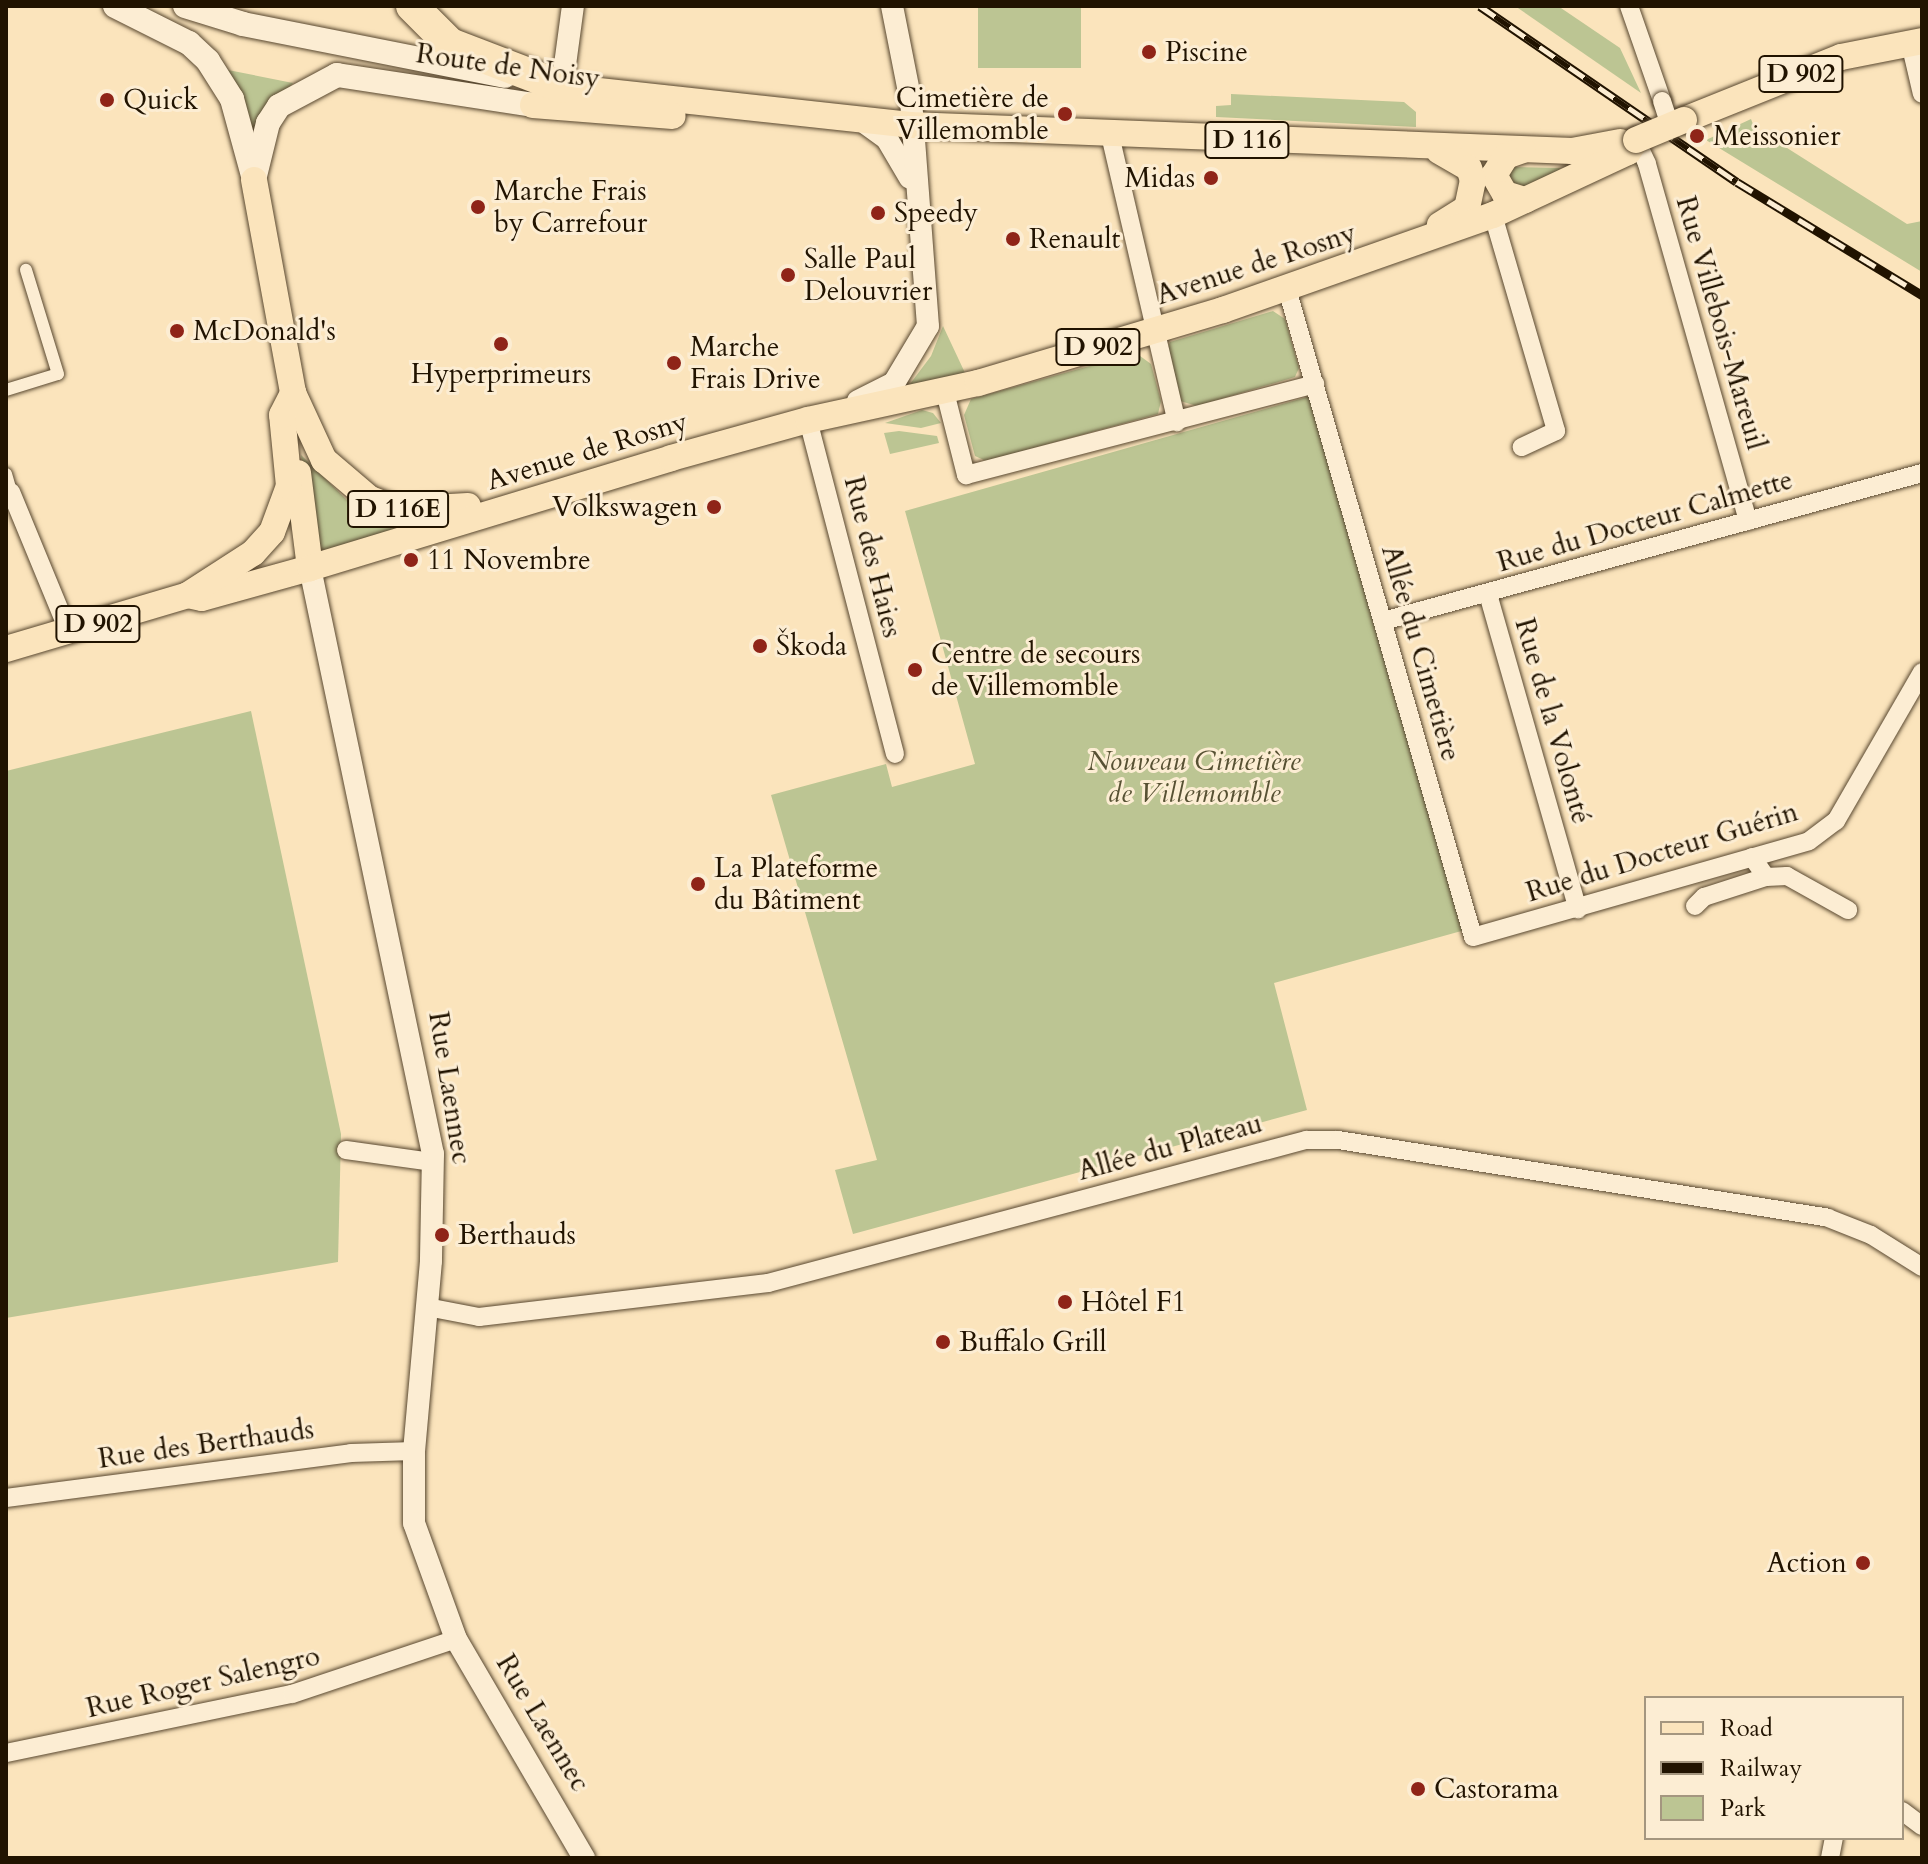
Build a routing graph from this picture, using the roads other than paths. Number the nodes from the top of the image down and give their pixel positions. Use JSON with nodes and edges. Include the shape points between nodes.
{"nodes":[{"id":1,"x":115,"y":6,"type":"edge"},
{"id":2,"x":185,"y":6,"type":"edge"},
{"id":3,"x":573,"y":6,"type":"edge"},
{"id":4,"x":892,"y":6,"type":"edge"},
{"id":5,"x":1629,"y":6,"type":"edge"},
{"id":6,"x":413,"y":8,"type":"edge"},
{"id":7,"x":1916,"y":42,"type":"edge"},
{"id":8,"x":562,"y":87,"type":"junction"},
{"id":9,"x":1922,"y":94,"type":"edge"},
{"id":10,"x":533,"y":105,"type":"junction"},
{"id":11,"x":814,"y":116,"type":"junction"},
{"id":12,"x":864,"y":122,"type":"junction"},
{"id":13,"x":1677,"y":123,"type":"junction"},
{"id":14,"x":910,"y":125,"type":"junction"},
{"id":15,"x":1110,"y":135,"type":"junction"},
{"id":16,"x":1636,"y":140,"type":"junction"},
{"id":17,"x":1432,"y":148,"type":"junction"},
{"id":18,"x":1523,"y":150,"type":"junction"},
{"id":19,"x":254,"y":180,"type":"junction"},
{"id":20,"x":917,"y":194,"type":"junction"},
{"id":21,"x":1525,"y":200,"type":"junction"},
{"id":22,"x":1493,"y":215,"type":"junction"},
{"id":23,"x":1382,"y":256,"type":"junction"},
{"id":24,"x":26,"y":270,"type":"dead end"},
{"id":25,"x":1287,"y":289,"type":"junction"},
{"id":26,"x":1152,"y":332,"type":"junction"},
{"id":27,"x":1315,"y":384,"type":"junction"},
{"id":28,"x":6,"y":390,"type":"edge"},
{"id":29,"x":945,"y":392,"type":"junction"},
{"id":30,"x":293,"y":393,"type":"junction"},
{"id":31,"x":808,"y":420,"type":"junction"},
{"id":32,"x":1177,"y":422,"type":"junction"},
{"id":33,"x":1522,"y":447,"type":"dead end"},
{"id":34,"x":1922,"y":473,"type":"edge"},
{"id":35,"x":6,"y":474,"type":"edge"},
{"id":36,"x":561,"y":490,"type":"junction"},
{"id":37,"x":11,"y":492,"type":"joint"},
{"id":38,"x":1748,"y":521,"type":"junction"},
{"id":39,"x":253,"y":553,"type":"junction"},
{"id":40,"x":310,"y":568,"type":"junction"},
{"id":41,"x":1488,"y":594,"type":"junction"},
{"id":42,"x":188,"y":595,"type":"junction"},
{"id":43,"x":1383,"y":621,"type":"junction"},
{"id":44,"x":69,"y":633,"type":"junction"},
{"id":45,"x":6,"y":649,"type":"edge"},
{"id":46,"x":1922,"y":672,"type":"edge"},
{"id":47,"x":895,"y":754,"type":"dead end"},
{"id":48,"x":1752,"y":857,"type":"junction"},
{"id":49,"x":1766,"y":877,"type":"junction"},
{"id":50,"x":1695,"y":906,"type":"dead end"},
{"id":51,"x":1578,"y":909,"type":"junction"},
{"id":52,"x":1848,"y":910,"type":"dead end"},
{"id":53,"x":1473,"y":937,"type":"joint"},
{"id":54,"x":346,"y":1150,"type":"dead end"},
{"id":55,"x":433,"y":1162,"type":"junction"},
{"id":56,"x":1922,"y":1267,"type":"edge"},
{"id":57,"x":427,"y":1307,"type":"junction"},
{"id":58,"x":414,"y":1451,"type":"junction"},
{"id":59,"x":6,"y":1498,"type":"edge"},
{"id":60,"x":456,"y":1639,"type":"junction"},
{"id":61,"x":6,"y":1753,"type":"edge"},
{"id":62,"x":1904,"y":1812,"type":"edge"},
{"id":63,"x":1922,"y":1826,"type":"edge"},
{"id":64,"x":584,"y":1858,"type":"edge"}],
"edges":[{"from":1,"to":19,"type":"main road","via":[[189,43],[208,61],[232,99]]},
{"from":2,"to":8,"type":"main road","number":"D 116","via":[[258,27]]},
{"from":3,"to":8,"type":"street"},
{"from":4,"to":14,"type":"street","via":[[911,102]]},
{"from":5,"to":13,"type":"street","bridge":true,"via":[[1662,101]]},
{"from":6,"to":8,"type":"highway","via":[[450,44]]},
{"from":7,"to":9,"type":"street"},
{"from":7,"to":13,"type":"main road","name":"Avenue de Rosny","number":"D 902","via":[[1841,57]]},
{"from":8,"to":10,"type":"street"},
{"from":8,"to":11,"type":"main road","name":"Route de Noisy","number":"D 116"},
{"from":10,"to":11,"type":"main road","name":"Route de Noisy","number":"D 116","via":[[793,125]]},
{"from":10,"to":19,"type":"main road","name":"Route de Noisy","number":"D 116","via":[[337,75],[279,106],[268,123]]},
{"from":11,"to":12,"type":"main road","name":"Route de Noisy","number":"D 116"},
{"from":12,"to":14,"type":"main road","name":"Route de Noisy","number":"D 116"},
{"from":12,"to":20,"type":"street","via":[[903,160]]},
{"from":13,"to":16,"type":"main road","name":"Avenue de Rosny","number":"D 902","bridge":true},
{"from":14,"to":15,"type":"main road","name":"Route de Noisy","number":"D 116"},
{"from":14,"to":20,"type":"street"},
{"from":15,"to":17,"type":"main road","name":"Route de Noisy","number":"D 116"},
{"from":15,"to":26,"type":"street"},
{"from":16,"to":18,"type":"main road","name":"Route de Noisy","number":"D 116","via":[[1584,150]]},
{"from":16,"to":21,"type":"main road","name":"Avenue de Rosny","number":"D 902","via":[[1628,152]]},
{"from":16,"to":38,"type":"street","name":"Rue Villebois-Mareuil"},
{"from":17,"to":18,"type":"main road","name":"Route de Noisy","number":"D 116"},
{"from":17,"to":23,"type":"main road","name":"Route de Noisy","number":"D 902","via":[[1469,168],[1473,194],[1467,208]]},
{"from":18,"to":21,"type":"main road","via":[[1506,156],[1494,175],[1505,194]]},
{"from":19,"to":30,"type":"main road","name":"Rue Laennec","number":"D 116E"},
{"from":20,"to":31,"type":"street","via":[[928,299],[921,346],[880,393]]},
{"from":21,"to":22,"type":"main road","name":"Avenue de Rosny","number":"D 902"},
{"from":22,"to":23,"type":"main road","name":"Avenue de Rosny","number":"D 902"},
{"from":22,"to":33,"type":"street","via":[[1556,431]]},
{"from":23,"to":25,"type":"main road","name":"Avenue de Rosny","number":"D 902"},
{"from":24,"to":28,"type":"street","via":[[58,374]]},
{"from":25,"to":26,"type":"main road","name":"Avenue de Rosny","number":"D 902"},
{"from":25,"to":27,"type":"street","name":"Allée du Cimetière"},
{"from":26,"to":29,"type":"main road","name":"Avenue de Rosny","number":"D 902"},
{"from":26,"to":32,"type":"street"},
{"from":27,"to":32,"type":"street"},
{"from":27,"to":43,"type":"street","name":"Allée du Cimetière"},
{"from":29,"to":31,"type":"main road","name":"Avenue de Rosny","number":"D 902"},
{"from":29,"to":32,"type":"street","via":[[966,475]]},
{"from":30,"to":36,"type":"main road","name":"Rue Laennec","number":"D 116E","via":[[315,444],[340,478],[398,510],[448,511]]},
{"from":30,"to":39,"type":"main road","name":"Rue Laennec","number":"D 116E","via":[[282,415],[289,486],[272,532]]},
{"from":30,"to":40,"type":"main road","name":"Rue Laennec","number":"D 116E","via":[[290,413]]},
{"from":31,"to":36,"type":"main road","name":"Avenue de Rosny","number":"D 902"},
{"from":31,"to":47,"type":"street","name":"Rue des Haies"},
{"from":34,"to":38,"type":"street","name":"Rue du Docteur Calmette"},
{"from":35,"to":37,"type":"street"},
{"from":36,"to":40,"type":"main road","name":"Avenue de Rosny","number":"D 902","via":[[523,506]]},
{"from":37,"to":44,"type":"street"},
{"from":38,"to":41,"type":"street","name":"Rue du Docteur Calmette"},
{"from":39,"to":40,"type":"main road","via":[[280,555]]},
{"from":39,"to":42,"type":"main road","number":"D 902"},
{"from":40,"to":42,"type":"main road","number":"D 902","via":[[202,598]]},
{"from":40,"to":55,"type":"street","name":"Rue Laennec"},
{"from":41,"to":43,"type":"street","name":"Rue du Docteur Calmette"},
{"from":41,"to":51,"type":"street","name":"Rue de la Volonté"},
{"from":42,"to":44,"type":"main road","number":"D 902"},
{"from":43,"to":53,"type":"street","name":"Allée du Cimetière"},
{"from":44,"to":45,"type":"main road","number":"D 902"},
{"from":46,"to":48,"type":"street","name":"Rue du Docteur Guérin","via":[[1836,821],[1809,841]]},
{"from":48,"to":49,"type":"street"},
{"from":48,"to":51,"type":"street","name":"Rue du Docteur Guérin"},
{"from":49,"to":50,"type":"street","via":[[1704,897]]},
{"from":49,"to":52,"type":"street","via":[[1787,876]]},
{"from":51,"to":53,"type":"street","name":"Rue du Docteur Guérin"},
{"from":54,"to":55,"type":"street"},
{"from":55,"to":57,"type":"street","name":"Rue Laennec"},
{"from":56,"to":57,"type":"street","name":"Allée du Plateau","via":[[1871,1235],[1828,1218],[1351,1142],[1306,1140],[768,1283],[479,1317]]},
{"from":57,"to":58,"type":"street","name":"Rue Laennec"},
{"from":58,"to":59,"type":"street","name":"Rue des Berthauds","via":[[351,1453]]},
{"from":58,"to":60,"type":"street","name":"Rue Laennec","via":[[414,1523]]},
{"from":60,"to":61,"type":"street","name":"Rue Roger Salengro","via":[[292,1694]]},
{"from":60,"to":64,"type":"street","name":"Rue Laennec"},
{"from":62,"to":63,"type":"street"}]}
